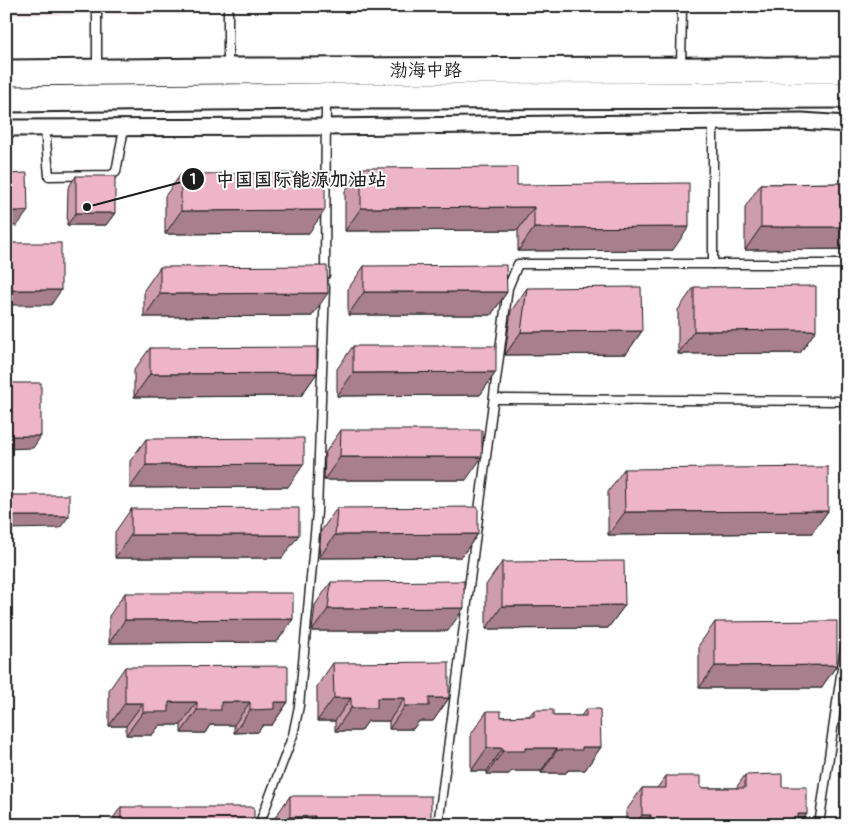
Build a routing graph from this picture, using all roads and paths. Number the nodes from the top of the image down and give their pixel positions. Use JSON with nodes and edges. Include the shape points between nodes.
{"nodes":[{"id":1,"x":97,"y":6,"type":"edge"},
{"id":2,"x":228,"y":6,"type":"edge"},
{"id":3,"x":682,"y":6,"type":"edge"},
{"id":4,"x":681,"y":70,"type":"junction"},
{"id":5,"x":847,"y":70,"type":"edge"},
{"id":6,"x":228,"y":71,"type":"junction"},
{"id":7,"x":97,"y":72,"type":"junction"},
{"id":8,"x":6,"y":73,"type":"edge"},
{"id":9,"x":847,"y":95,"type":"edge"},
{"id":10,"x":326,"y":96,"type":"junction"},
{"id":11,"x":6,"y":99,"type":"edge"},
{"id":12,"x":713,"y":122,"type":"junction"},
{"id":13,"x":847,"y":124,"type":"edge"},
{"id":14,"x":326,"y":127,"type":"junction"},
{"id":15,"x":6,"y":128,"type":"edge"},
{"id":16,"x":45,"y":128,"type":"junction"},
{"id":17,"x":124,"y":128,"type":"junction"},
{"id":18,"x":713,"y":264,"type":"junction"},
{"id":19,"x":847,"y":264,"type":"edge"},
{"id":20,"x":494,"y":399,"type":"junction"},
{"id":21,"x":847,"y":401,"type":"edge"},
{"id":22,"x":847,"y":634,"type":"edge"},
{"id":23,"x":259,"y":825,"type":"edge"},
{"id":24,"x":438,"y":825,"type":"edge"},
{"id":25,"x":819,"y":825,"type":"edge"}],
"edges":[{"from":1,"to":7,"type":"lane"},
{"from":2,"to":6,"type":"lane"},
{"from":3,"to":4,"type":"lane"},
{"from":4,"to":5,"type":"main road","name":"渤海中路"},
{"from":4,"to":6,"type":"main road","name":"渤海中路"},
{"from":6,"to":7,"type":"main road","name":"渤海中路"},
{"from":7,"to":8,"type":"main road","name":"渤海中路"},
{"from":9,"to":10,"type":"main road","name":"渤海中路"},
{"from":10,"to":11,"type":"main road","name":"渤海中路"},
{"from":10,"to":14,"type":"lane"},
{"from":12,"to":13,"type":"street"},
{"from":12,"to":14,"type":"street"},
{"from":12,"to":18,"type":"lane"},
{"from":14,"to":17,"type":"street"},
{"from":14,"to":23,"type":"lane","via":[[325,280],[317,512],[302,685],[293,735]]},
{"from":15,"to":16,"type":"street"},
{"from":16,"to":17,"type":"street"},
{"from":16,"to":17,"type":"lane","via":[[49,176],[111,175],[116,172]]},
{"from":18,"to":19,"type":"lane"},
{"from":18,"to":20,"type":"lane","via":[[518,264],[508,288]]},
{"from":20,"to":21,"type":"lane"},
{"from":20,"to":24,"type":"lane"},
{"from":22,"to":25,"type":"lane"}]}
